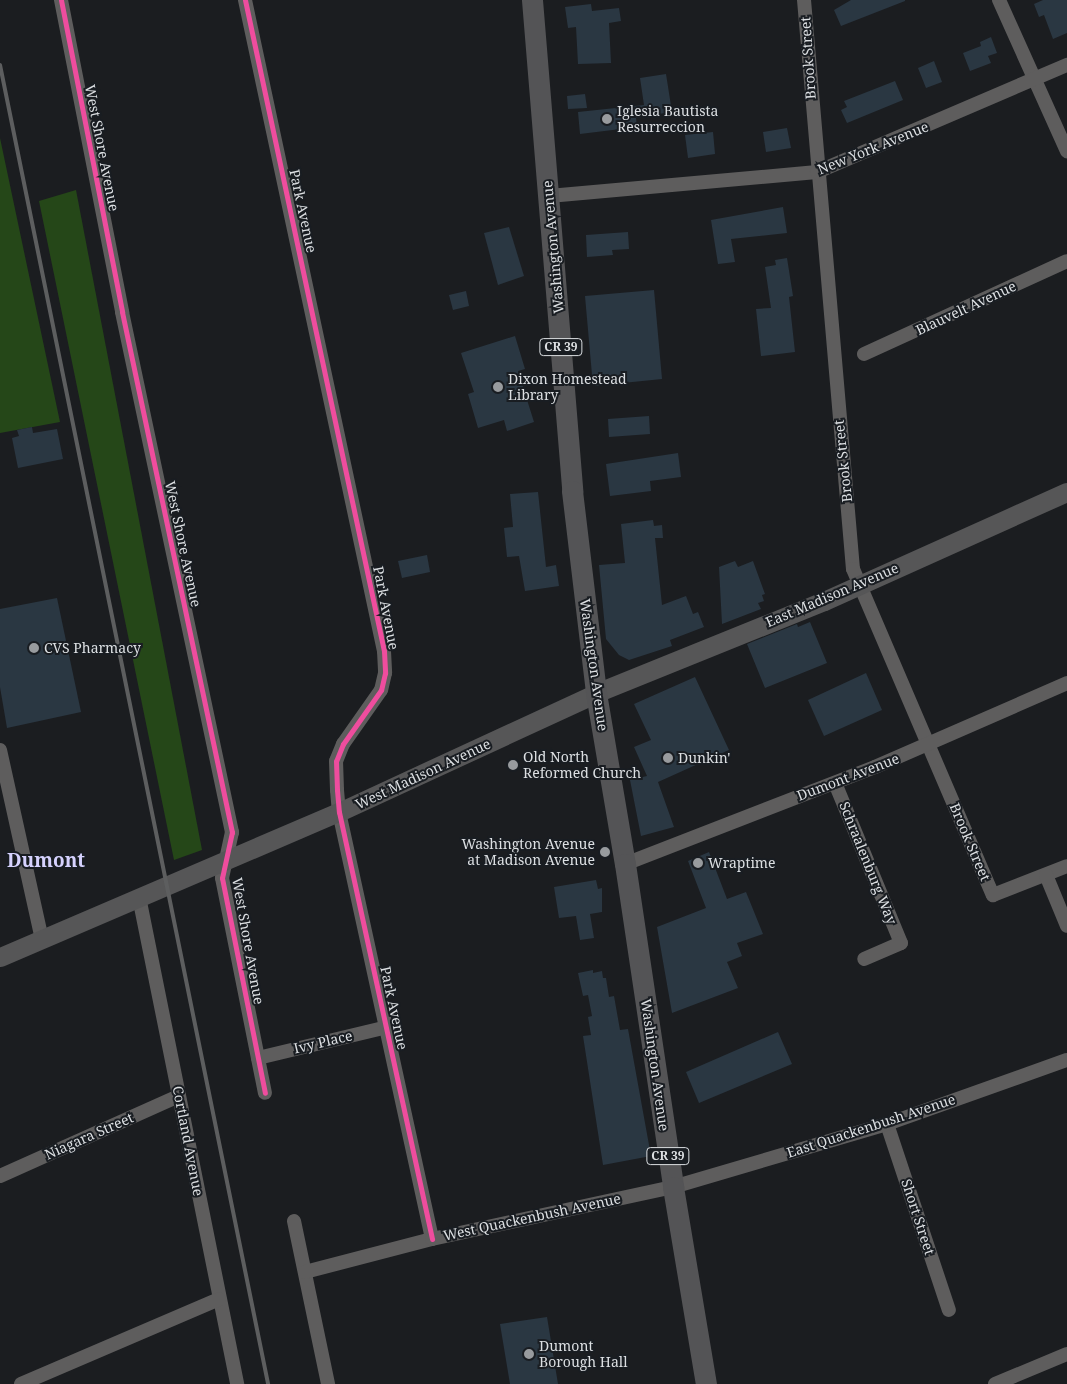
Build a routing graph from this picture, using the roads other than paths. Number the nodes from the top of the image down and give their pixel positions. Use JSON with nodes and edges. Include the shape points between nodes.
{"nodes":[{"id":1,"x":61,"y":0,"type":"edge"},
{"id":2,"x":245,"y":0,"type":"edge"},
{"id":3,"x":532,"y":0,"type":"edge"},
{"id":4,"x":804,"y":0,"type":"edge"},
{"id":5,"x":999,"y":0,"type":"edge"},
{"id":6,"x":1067,"y":65,"type":"edge"},
{"id":7,"x":1036,"y":79,"type":"junction"},
{"id":8,"x":1067,"y":151,"type":"edge"},
{"id":9,"x":817,"y":172,"type":"junction"},
{"id":10,"x":549,"y":196,"type":"junction"},
{"id":11,"x":1067,"y":261,"type":"edge"},
{"id":12,"x":864,"y":354,"type":"dead end"},
{"id":13,"x":1067,"y":492,"type":"edge"},
{"id":14,"x":860,"y":585,"type":"junction"},
{"id":15,"x":1067,"y":683,"type":"edge"},
{"id":16,"x":596,"y":693,"type":"junction"},
{"id":17,"x":929,"y":746,"type":"junction"},
{"id":18,"x":0,"y":750,"type":"edge"},
{"id":19,"x":835,"y":783,"type":"junction"},
{"id":20,"x":339,"y":812,"type":"junction"},
{"id":21,"x":229,"y":858,"type":"junction"},
{"id":22,"x":625,"y":864,"type":"junction"},
{"id":23,"x":1067,"y":866,"type":"edge"},
{"id":24,"x":1046,"y":875,"type":"junction"},
{"id":25,"x":139,"y":897,"type":"junction"},
{"id":26,"x":1067,"y":926,"type":"edge"},
{"id":27,"x":42,"y":939,"type":"junction"},
{"id":28,"x":0,"y":957,"type":"edge"},
{"id":29,"x":864,"y":959,"type":"dead end"},
{"id":30,"x":388,"y":1027,"type":"junction"},
{"id":31,"x":258,"y":1058,"type":"junction"},
{"id":32,"x":1067,"y":1060,"type":"edge"},
{"id":33,"x":265,"y":1093,"type":"dead end"},
{"id":34,"x":179,"y":1096,"type":"junction"},
{"id":35,"x":887,"y":1124,"type":"junction"},
{"id":36,"x":0,"y":1176,"type":"edge"},
{"id":37,"x":673,"y":1187,"type":"junction"},
{"id":38,"x":294,"y":1221,"type":"dead end"},
{"id":39,"x":432,"y":1239,"type":"junction"},
{"id":40,"x":305,"y":1272,"type":"junction"},
{"id":41,"x":219,"y":1298,"type":"junction"},
{"id":42,"x":948,"y":1310,"type":"dead end"},
{"id":43,"x":1067,"y":1354,"type":"edge"},
{"id":44,"x":21,"y":1384,"type":"edge"},
{"id":45,"x":237,"y":1384,"type":"edge"},
{"id":46,"x":328,"y":1384,"type":"edge"},
{"id":47,"x":706,"y":1384,"type":"edge"},
{"id":48,"x":995,"y":1384,"type":"edge"}],
"edges":[{"from":1,"to":21,"type":"street","name":"West Shore Avenue","via":[[122,312],[232,832]]},
{"from":2,"to":20,"type":"street","name":"Park Avenue","via":[[384,652],[385,673],[381,690],[342,744],[336,761]]},
{"from":3,"to":10,"type":"main road","name":"Washington Avenue","number":"CR 39"},
{"from":4,"to":9,"type":"street","name":"Brook Street"},
{"from":5,"to":7,"type":"street"},
{"from":6,"to":7,"type":"street","name":"New York Avenue"},
{"from":7,"to":8,"type":"street"},
{"from":7,"to":9,"type":"street","name":"New York Avenue"},
{"from":9,"to":10,"type":"street","name":"New York Avenue"},
{"from":9,"to":14,"type":"street","name":"Brook Street","via":[[853,568]]},
{"from":10,"to":16,"type":"main road","name":"Washington Avenue","number":"CR 39","via":[[572,490]]},
{"from":11,"to":12,"type":"street","name":"Blauvelt Avenue"},
{"from":13,"to":14,"type":"main road","name":"East Madison Avenue"},
{"from":14,"to":16,"type":"main road","name":"East Madison Avenue"},
{"from":14,"to":17,"type":"street","name":"Brook Street"},
{"from":15,"to":17,"type":"street","name":"Dumont Avenue"},
{"from":16,"to":20,"type":"main road","name":"West Madison Avenue"},
{"from":16,"to":22,"type":"main road","name":"Washington Avenue","number":"CR 39"},
{"from":17,"to":19,"type":"street","name":"Dumont Avenue"},
{"from":17,"to":24,"type":"street","name":"Brook Street","via":[[993,895]]},
{"from":18,"to":27,"type":"street"},
{"from":19,"to":22,"type":"street","name":"Dumont Avenue"},
{"from":19,"to":29,"type":"street","name":"Schraalenburg Way","via":[[901,943]]},
{"from":20,"to":21,"type":"main road","name":"West Madison Avenue"},
{"from":20,"to":30,"type":"street","name":"Park Avenue"},
{"from":21,"to":25,"type":"main road","name":"West Madison Avenue"},
{"from":21,"to":31,"type":"street","name":"West Shore Avenue","via":[[222,878]]},
{"from":22,"to":37,"type":"main road","name":"Washington Avenue","number":"CR 39"},
{"from":23,"to":24,"type":"street"},
{"from":24,"to":26,"type":"street"},
{"from":25,"to":27,"type":"main road","name":"West Madison Avenue"},
{"from":25,"to":34,"type":"street","name":"Cortland Avenue"},
{"from":27,"to":28,"type":"main road","name":"West Madison Avenue"},
{"from":30,"to":31,"type":"street","name":"Ivy Place"},
{"from":30,"to":39,"type":"street","name":"Park Avenue"},
{"from":31,"to":33,"type":"street","name":"West Shore Avenue"},
{"from":32,"to":35,"type":"street","name":"East Quackenbush Avenue"},
{"from":34,"to":36,"type":"street","name":"Niagara Street"},
{"from":34,"to":41,"type":"street","name":"Cortland Avenue"},
{"from":35,"to":37,"type":"street","name":"East Quackenbush Avenue"},
{"from":35,"to":42,"type":"street","name":"Short Street"},
{"from":37,"to":39,"type":"street","name":"West Quackenbush Avenue"},
{"from":37,"to":47,"type":"main road","name":"Washington Avenue","number":"CR 39"},
{"from":38,"to":40,"type":"street"},
{"from":39,"to":40,"type":"street","name":"West Quackenbush Avenue"},
{"from":40,"to":46,"type":"street"},
{"from":41,"to":44,"type":"street"},
{"from":41,"to":45,"type":"street","name":"Cortland Avenue"},
{"from":43,"to":48,"type":"street"}]}
